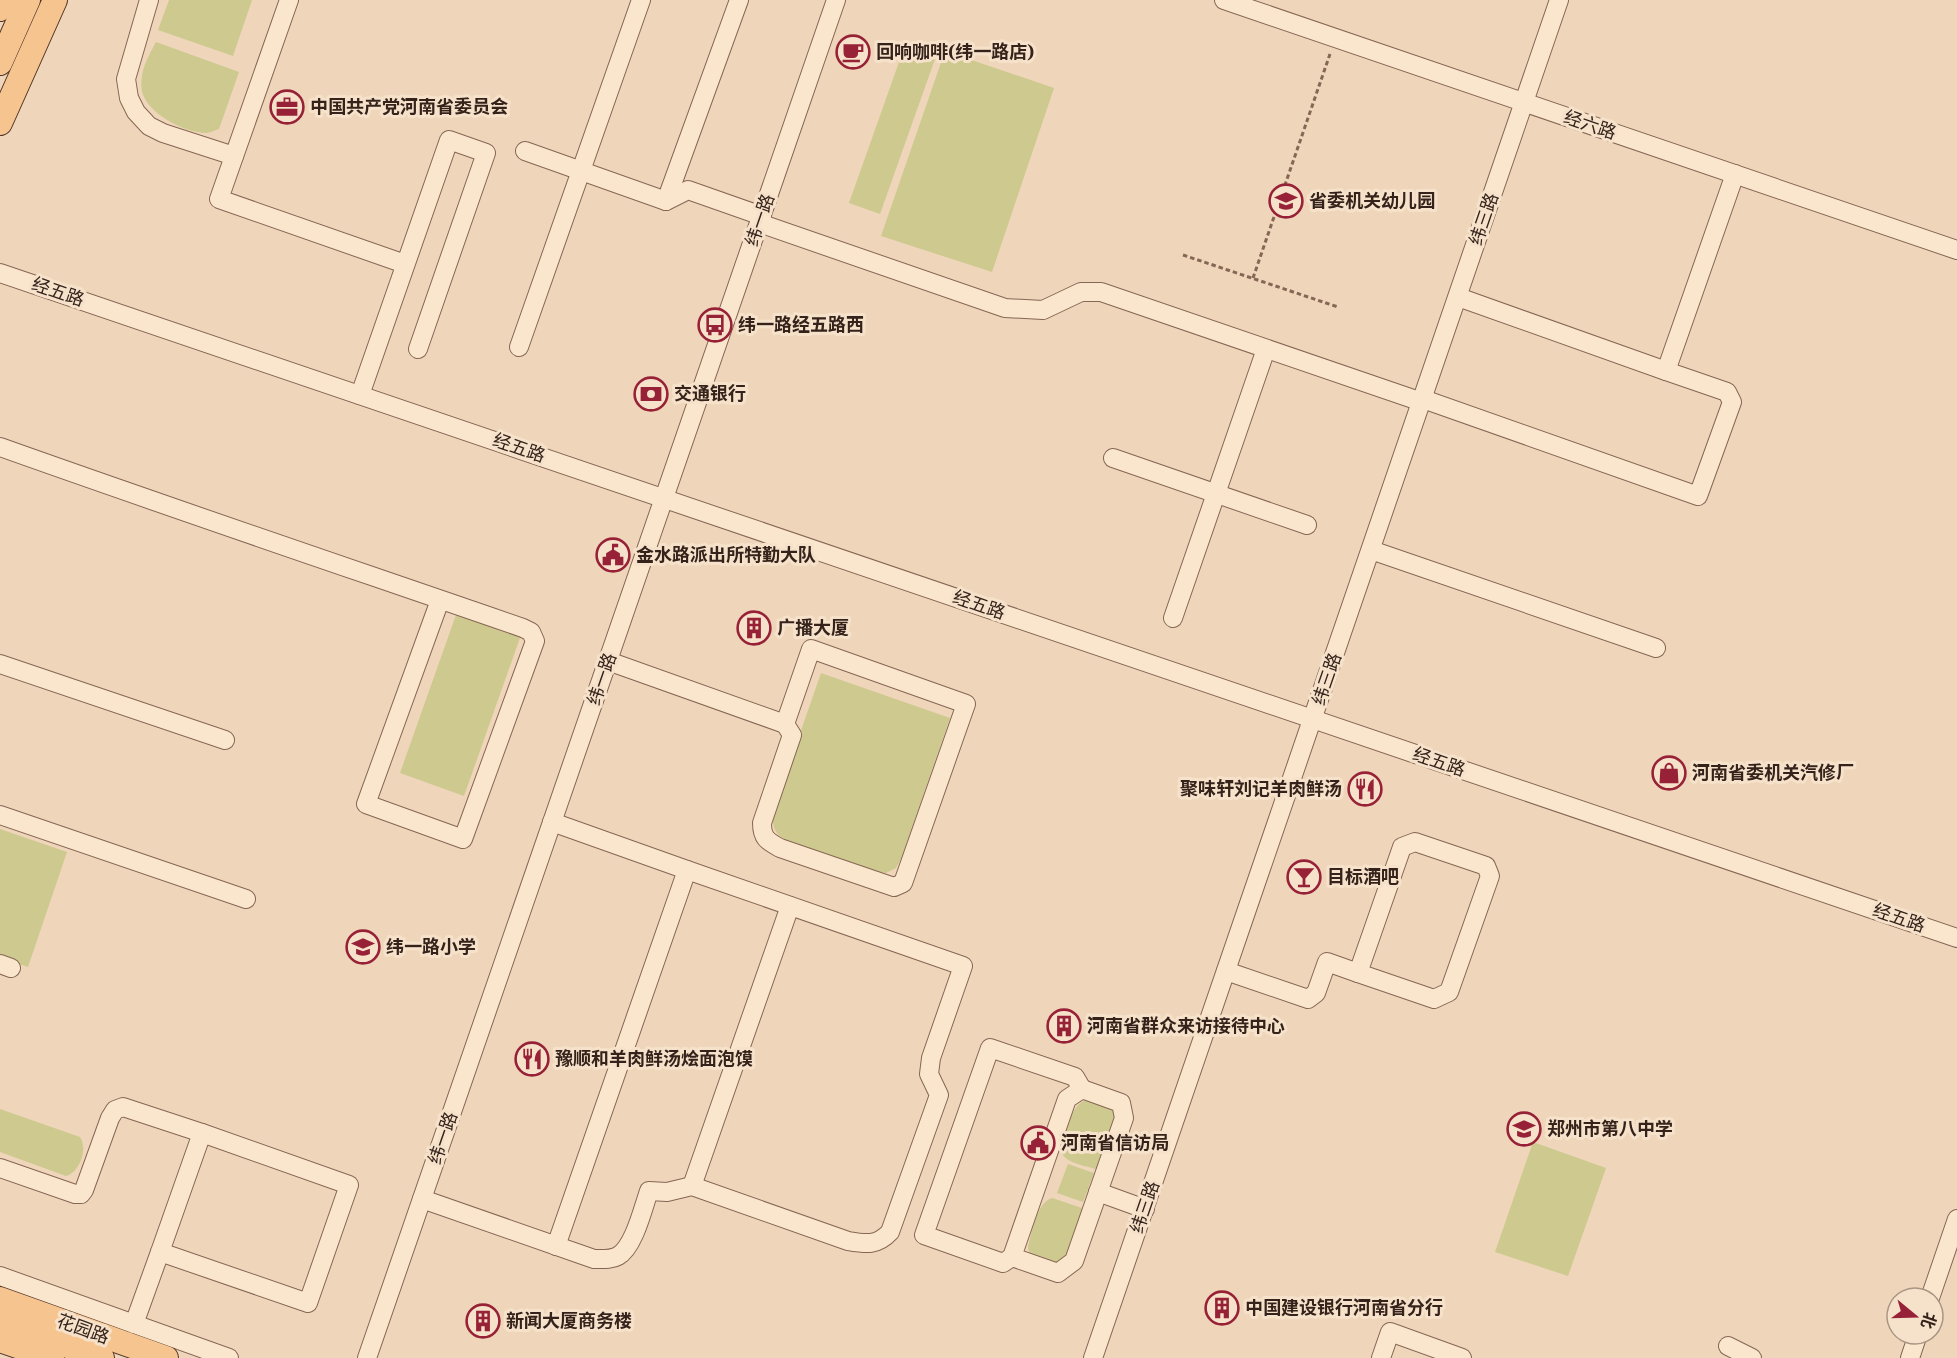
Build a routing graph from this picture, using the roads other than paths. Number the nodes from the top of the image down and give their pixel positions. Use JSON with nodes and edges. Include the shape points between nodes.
{"nodes":[{"id":1,"x":4,"y":0,"type":"edge"},
{"id":2,"x":28,"y":0,"type":"edge"},
{"id":3,"x":56,"y":0,"type":"edge"},
{"id":4,"x":149,"y":0,"type":"edge"},
{"id":5,"x":289,"y":0,"type":"edge"},
{"id":6,"x":641,"y":0,"type":"edge"},
{"id":7,"x":739,"y":0,"type":"edge"},
{"id":8,"x":836,"y":0,"type":"edge"},
{"id":9,"x":1224,"y":0,"type":"edge"},
{"id":10,"x":1559,"y":0,"type":"edge"},
{"id":11,"x":0,"y":9,"type":"edge"},
{"id":12,"x":0,"y":63,"type":"edge"},
{"id":13,"x":1524,"y":103,"type":"junction"},
{"id":14,"x":0,"y":123,"type":"edge"},
{"id":15,"x":525,"y":151,"type":"dead end"},
{"id":16,"x":234,"y":156,"type":"junction"},
{"id":17,"x":581,"y":171,"type":"junction"},
{"id":18,"x":1735,"y":174,"type":"junction"},
{"id":19,"x":666,"y":201,"type":"junction"},
{"id":20,"x":760,"y":220,"type":"junction"},
{"id":21,"x":1957,"y":250,"type":"edge"},
{"id":22,"x":405,"y":264,"type":"junction"},
{"id":23,"x":0,"y":273,"type":"edge"},
{"id":24,"x":1458,"y":297,"type":"junction"},
{"id":25,"x":519,"y":346,"type":"dead end"},
{"id":26,"x":418,"y":349,"type":"dead end"},
{"id":27,"x":1266,"y":349,"type":"junction"},
{"id":28,"x":1666,"y":371,"type":"junction"},
{"id":29,"x":360,"y":394,"type":"junction"},
{"id":30,"x":1422,"y":401,"type":"junction"},
{"id":31,"x":0,"y":447,"type":"edge"},
{"id":32,"x":1113,"y":458,"type":"dead end"},
{"id":33,"x":1216,"y":493,"type":"junction"},
{"id":34,"x":664,"y":498,"type":"junction"},
{"id":35,"x":1307,"y":525,"type":"dead end"},
{"id":36,"x":1371,"y":550,"type":"junction"},
{"id":37,"x":440,"y":600,"type":"junction"},
{"id":38,"x":1173,"y":618,"type":"dead end"},
{"id":39,"x":1656,"y":648,"type":"dead end"},
{"id":40,"x":608,"y":661,"type":"junction"},
{"id":41,"x":0,"y":664,"type":"edge"},
{"id":42,"x":1313,"y":719,"type":"junction"},
{"id":43,"x":785,"y":724,"type":"junction"},
{"id":44,"x":225,"y":740,"type":"dead end"},
{"id":45,"x":0,"y":815,"type":"edge"},
{"id":46,"x":552,"y":822,"type":"junction"},
{"id":47,"x":687,"y":870,"type":"junction"},
{"id":48,"x":246,"y":898,"type":"dead end"},
{"id":49,"x":790,"y":906,"type":"junction"},
{"id":50,"x":1957,"y":938,"type":"edge"},
{"id":51,"x":1226,"y":971,"type":"junction"},
{"id":52,"x":1358,"y":974,"type":"junction"},
{"id":53,"x":1082,"y":1089,"type":"junction"},
{"id":54,"x":202,"y":1133,"type":"junction"},
{"id":55,"x":0,"y":1168,"type":"edge"},
{"id":56,"x":692,"y":1186,"type":"junction"},
{"id":57,"x":1098,"y":1192,"type":"junction"},
{"id":58,"x":422,"y":1199,"type":"junction"},
{"id":59,"x":1144,"y":1209,"type":"junction"},
{"id":60,"x":1957,"y":1219,"type":"edge"},
{"id":61,"x":556,"y":1246,"type":"junction"},
{"id":62,"x":160,"y":1252,"type":"junction"},
{"id":63,"x":1012,"y":1257,"type":"junction"},
{"id":64,"x":0,"y":1276,"type":"edge"},
{"id":65,"x":1934,"y":1286,"type":"edge"},
{"id":66,"x":0,"y":1299,"type":"edge"},
{"id":67,"x":0,"y":1322,"type":"edge"},
{"id":68,"x":134,"y":1324,"type":"junction"},
{"id":69,"x":0,"y":1340,"type":"edge"},
{"id":70,"x":1728,"y":1346,"type":"dead end"},
{"id":71,"x":0,"y":1356,"type":"edge"},
{"id":72,"x":6,"y":1358,"type":"edge"},
{"id":73,"x":52,"y":1358,"type":"edge"},
{"id":74,"x":102,"y":1358,"type":"edge"},
{"id":75,"x":166,"y":1358,"type":"edge"},
{"id":76,"x":229,"y":1358,"type":"edge"},
{"id":77,"x":367,"y":1358,"type":"edge"},
{"id":78,"x":1094,"y":1358,"type":"edge"},
{"id":79,"x":1381,"y":1358,"type":"edge"},
{"id":80,"x":1462,"y":1358,"type":"edge"},
{"id":81,"x":1752,"y":1358,"type":"edge"}],
"edges":[{"from":1,"to":11,"type":"main road"},
{"from":2,"to":12,"type":"main road"},
{"from":3,"to":14,"type":"main road"},
{"from":4,"to":16,"type":"street","via":[[126,79],[136,112],[149,126],[163,133]]},
{"from":5,"to":16,"type":"street"},
{"from":6,"to":17,"type":"street"},
{"from":7,"to":19,"type":"street"},
{"from":8,"to":20,"type":"street","name":"纬一路"},
{"from":9,"to":13,"type":"street","name":"经六路"},
{"from":10,"to":13,"type":"street","name":"纬三路"},
{"from":13,"to":18,"type":"street","name":"经六路"},
{"from":13,"to":24,"type":"street","name":"纬三路"},
{"from":15,"to":17,"type":"street"},
{"from":16,"to":22,"type":"street","via":[[219,199]]},
{"from":17,"to":19,"type":"street"},
{"from":17,"to":25,"type":"street"},
{"from":18,"to":21,"type":"street","name":"经六路"},
{"from":18,"to":28,"type":"street"},
{"from":19,"to":20,"type":"street","via":[[688,190]]},
{"from":20,"to":27,"type":"street","via":[[1005,308],[1043,310],[1081,292],[1101,292]]},
{"from":20,"to":34,"type":"street","name":"纬一路"},
{"from":22,"to":26,"type":"street","via":[[449,140],[486,153]]},
{"from":22,"to":29,"type":"street"},
{"from":23,"to":29,"type":"street","name":"经五路"},
{"from":24,"to":28,"type":"street"},
{"from":24,"to":30,"type":"street","name":"纬三路"},
{"from":27,"to":30,"type":"street"},
{"from":27,"to":33,"type":"street"},
{"from":28,"to":30,"type":"street","via":[[1726,392],[1732,402],[1698,496]]},
{"from":29,"to":34,"type":"street","name":"经五路"},
{"from":30,"to":36,"type":"street","name":"纬三路"},
{"from":31,"to":37,"type":"street"},
{"from":32,"to":33,"type":"street"},
{"from":33,"to":35,"type":"street"},
{"from":33,"to":38,"type":"street"},
{"from":34,"to":40,"type":"street","name":"纬一路"},
{"from":34,"to":42,"type":"street","name":"经五路"},
{"from":36,"to":39,"type":"street"},
{"from":36,"to":42,"type":"street","name":"纬三路"},
{"from":37,"to":37,"type":"street","via":[[523,628],[531,632],[535,641],[463,839],[366,804]]},
{"from":40,"to":43,"type":"street"},
{"from":40,"to":46,"type":"street","name":"纬一路"},
{"from":41,"to":44,"type":"street"},
{"from":42,"to":50,"type":"street","name":"经五路"},
{"from":42,"to":51,"type":"street","name":"纬三路"},
{"from":43,"to":43,"type":"street","via":[[811,649],[966,704],[903,883],[894,887],[766,840],[762,823],[792,735]]},
{"from":45,"to":48,"type":"street"},
{"from":46,"to":47,"type":"street"},
{"from":46,"to":58,"type":"street","name":"纬一路"},
{"from":47,"to":49,"type":"street"},
{"from":47,"to":61,"type":"street"},
{"from":49,"to":56,"type":"street"},
{"from":49,"to":56,"type":"street","via":[[963,966],[931,1058],[929,1074],[939,1095],[890,1232],[882,1240],[868,1244],[848,1241]]},
{"from":51,"to":52,"type":"street","via":[[1308,999],[1316,993],[1327,962]]},
{"from":51,"to":59,"type":"street","name":"纬三路"},
{"from":52,"to":52,"type":"street","via":[[1402,848],[1415,842],[1486,866],[1490,876],[1449,992],[1434,999]]},
{"from":53,"to":57,"type":"street","via":[[1121,1103],[1124,1118]]},
{"from":53,"to":63,"type":"street","via":[[1067,1098]]},
{"from":53,"to":63,"type":"street","via":[[1075,1077],[990,1048],[924,1235],[1003,1263]]},
{"from":54,"to":55,"type":"street","via":[[123,1107],[115,1110],[81,1194]]},
{"from":54,"to":62,"type":"street"},
{"from":54,"to":62,"type":"street","via":[[349,1185],[308,1304]]},
{"from":56,"to":61,"type":"street","via":[[667,1192],[649,1191],[630,1244],[618,1256],[594,1259]]},
{"from":57,"to":59,"type":"street"},
{"from":57,"to":63,"type":"street","via":[[1074,1261],[1058,1273]]},
{"from":58,"to":61,"type":"street"},
{"from":58,"to":77,"type":"street","name":"纬一路"},
{"from":59,"to":78,"type":"street","name":"纬三路"},
{"from":60,"to":65,"type":"street"},
{"from":62,"to":68,"type":"street"},
{"from":64,"to":68,"type":"street"},
{"from":66,"to":75,"type":"main road","name":"花园路"},
{"from":67,"to":74,"type":"main road"},
{"from":68,"to":76,"type":"street"},
{"from":69,"to":73,"type":"main road"},
{"from":70,"to":81,"type":"street"},
{"from":71,"to":72,"type":"main road"},
{"from":79,"to":80,"type":"street","via":[[1390,1332]]}]}
